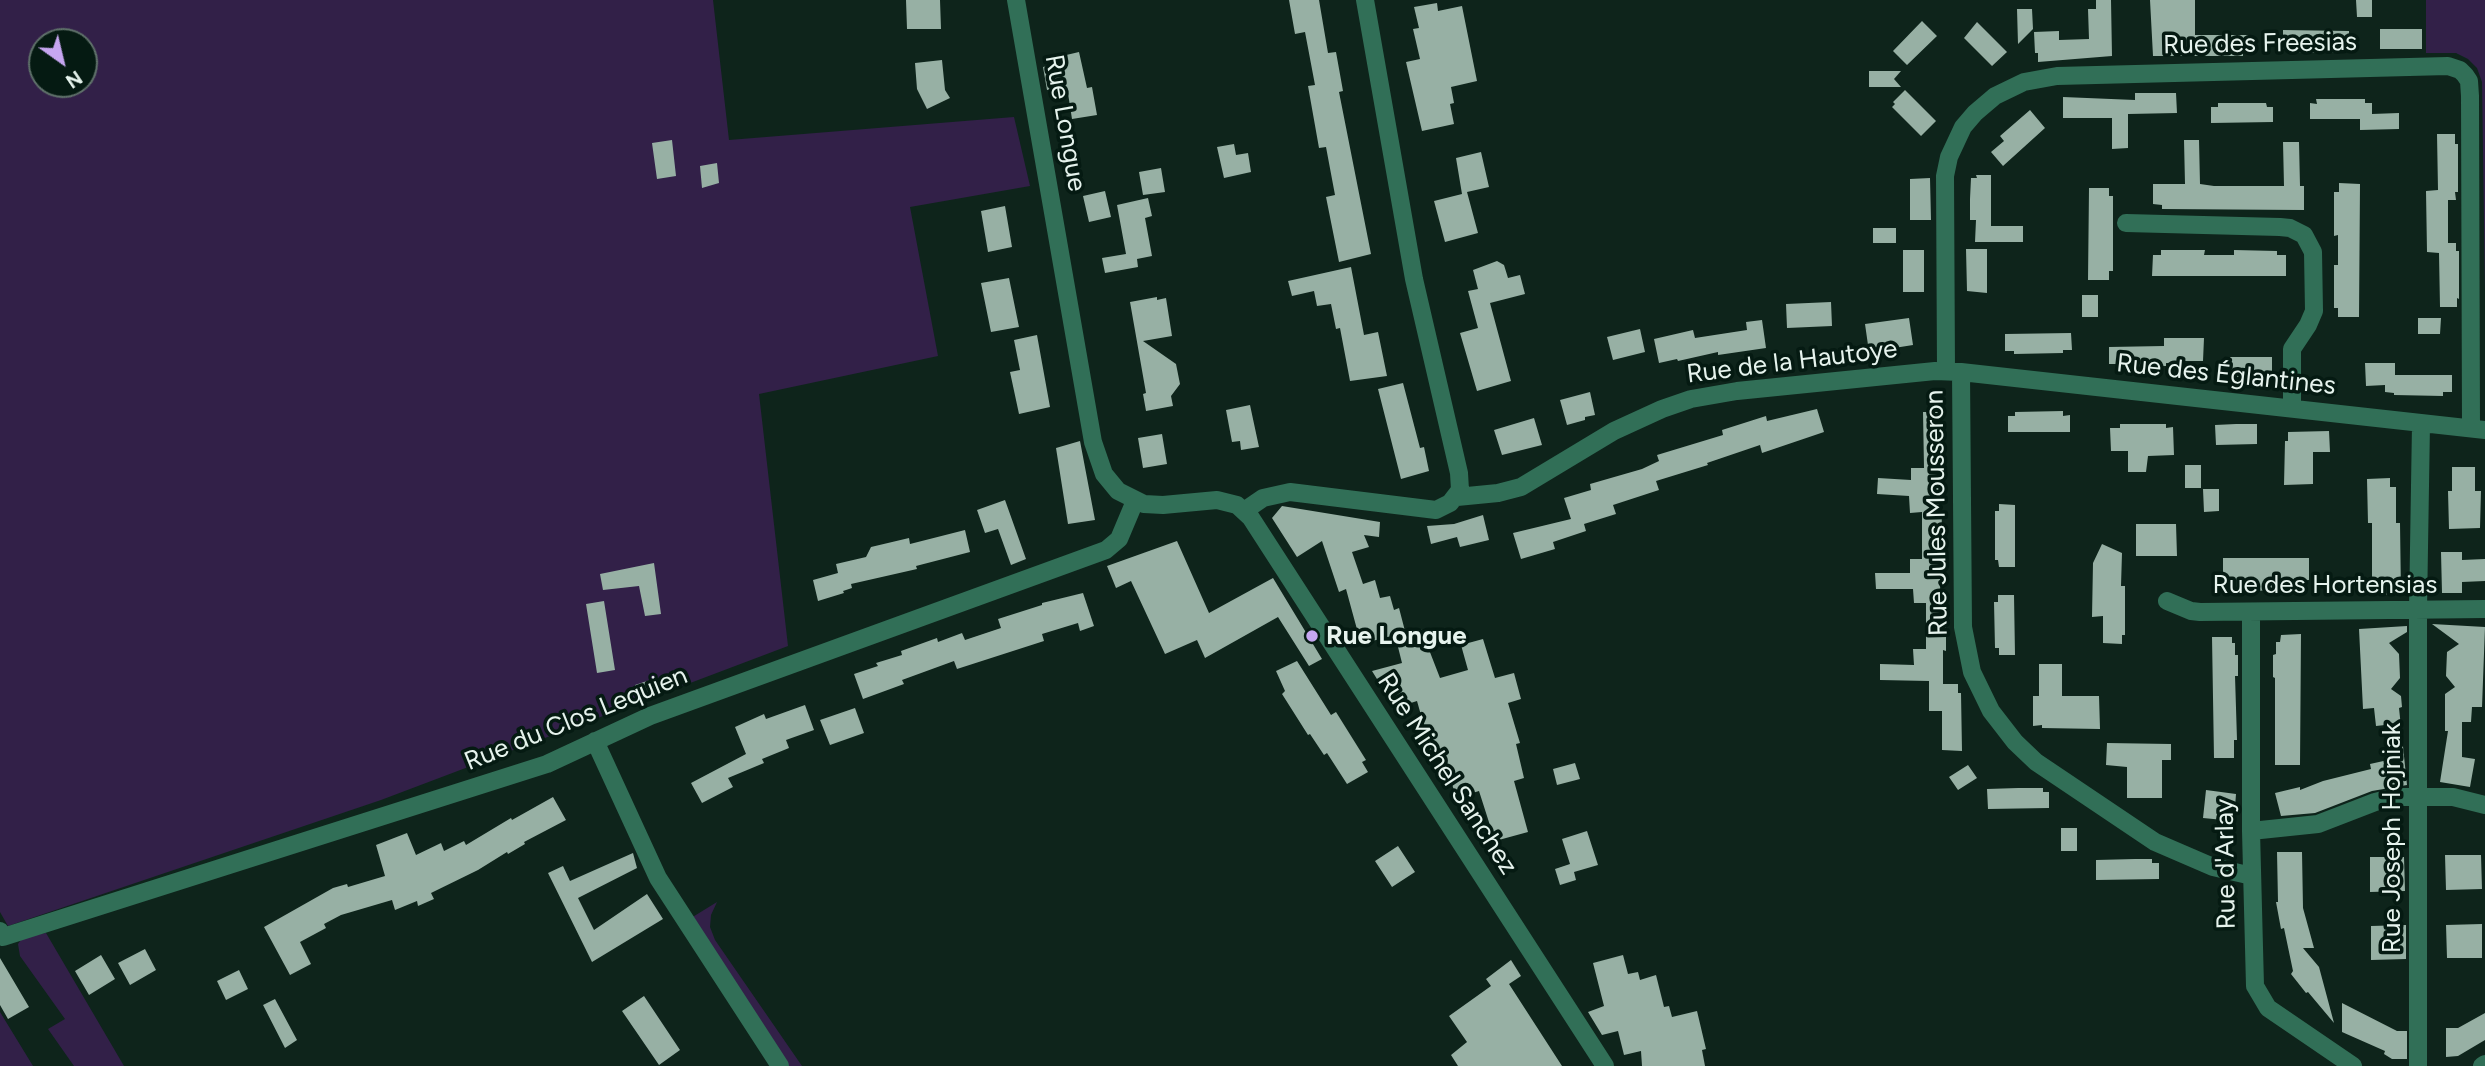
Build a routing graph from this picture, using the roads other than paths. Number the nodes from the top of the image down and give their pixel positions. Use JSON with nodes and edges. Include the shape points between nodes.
{"nodes":[{"id":1,"x":1016,"y":0,"type":"edge"},
{"id":2,"x":1365,"y":0,"type":"edge"},
{"id":3,"x":2126,"y":223,"type":"dead end"},
{"id":4,"x":1954,"y":371,"type":"junction"},
{"id":5,"x":2292,"y":408,"type":"junction"},
{"id":6,"x":2421,"y":424,"type":"junction"},
{"id":7,"x":2478,"y":429,"type":"edge"},
{"id":8,"x":1457,"y":497,"type":"junction"},
{"id":9,"x":1135,"y":501,"type":"junction"},
{"id":10,"x":1244,"y":511,"type":"junction"},
{"id":11,"x":2167,"y":601,"type":"dead end"},
{"id":12,"x":2485,"y":609,"type":"edge"},
{"id":13,"x":2418,"y":610,"type":"junction"},
{"id":14,"x":2250,"y":612,"type":"junction"},
{"id":15,"x":595,"y":741,"type":"junction"},
{"id":16,"x":2418,"y":796,"type":"junction"},
{"id":17,"x":2485,"y":805,"type":"edge"},
{"id":18,"x":2251,"y":831,"type":"junction"},
{"id":19,"x":2252,"y":876,"type":"junction"},
{"id":20,"x":2,"y":934,"type":"edge"},
{"id":21,"x":780,"y":1066,"type":"edge"},
{"id":22,"x":1605,"y":1066,"type":"edge"},
{"id":23,"x":2353,"y":1066,"type":"edge"},
{"id":24,"x":2418,"y":1066,"type":"edge"}],
"edges":[{"from":1,"to":9,"type":"street","name":"Rue Longue","via":[[1096,453],[1110,482]]},
{"from":2,"to":8,"type":"street","via":[[1414,279],[1460,473]]},
{"from":3,"to":5,"type":"street","via":[[2280,227],[2304,235],[2313,252],[2314,311],[2292,349]]},
{"from":4,"to":5,"type":"street","name":"Rue des Églantines"},
{"from":4,"to":7,"type":"street","name":"Rue des Freesias","via":[[1945,176],[1964,127],[1995,96],[2024,82],[2057,76],[2448,66],[2460,70],[2470,88]]},
{"from":4,"to":8,"type":"street","name":"Rue de la Hautoye","via":[[1737,391],[1691,400],[1614,431],[1521,487]]},
{"from":4,"to":19,"type":"street","name":"Rue Jules Mousseron","via":[[1962,627],[1972,672],[1991,711],[2036,762],[2155,842],[2213,867]]},
{"from":5,"to":6,"type":"street","name":"Rue des Églantines"},
{"from":6,"to":7,"type":"street","name":"Rue des Églantines"},
{"from":6,"to":13,"type":"street","name":"Rue Joseph Hojniak"},
{"from":8,"to":10,"type":"street","name":"Rue de la Hautoye","via":[[1443,508],[1427,510],[1281,492]]},
{"from":9,"to":10,"type":"street","via":[[1153,505],[1217,499]]},
{"from":9,"to":15,"type":"street","name":"Rue du Clos Lequien","via":[[1119,540],[1105,550],[650,716]]},
{"from":10,"to":22,"type":"street","name":"Rue Michel Sanchez"},
{"from":11,"to":14,"type":"street","name":"Rue des Hortensias","via":[[2191,611]]},
{"from":12,"to":13,"type":"street","name":"Rue des Hortensias"},
{"from":13,"to":14,"type":"street","name":"Rue des Hortensias"},
{"from":13,"to":16,"type":"street","name":"Rue Joseph Hojniak"},
{"from":14,"to":18,"type":"street","name":"Rue d'Arlay"},
{"from":15,"to":20,"type":"street","name":"Rue du Clos Lequien","via":[[528,771]]},
{"from":15,"to":21,"type":"street","via":[[658,878]]},
{"from":16,"to":17,"type":"street","via":[[2453,797]]},
{"from":16,"to":18,"type":"street","via":[[2386,798],[2308,827]]},
{"from":16,"to":24,"type":"street","name":"Rue Joseph Hojniak"},
{"from":18,"to":19,"type":"street","name":"Rue d'Arlay"},
{"from":19,"to":23,"type":"street","name":"Rue d'Arlay","via":[[2253,978],[2258,994],[2268,1007]]}]}
